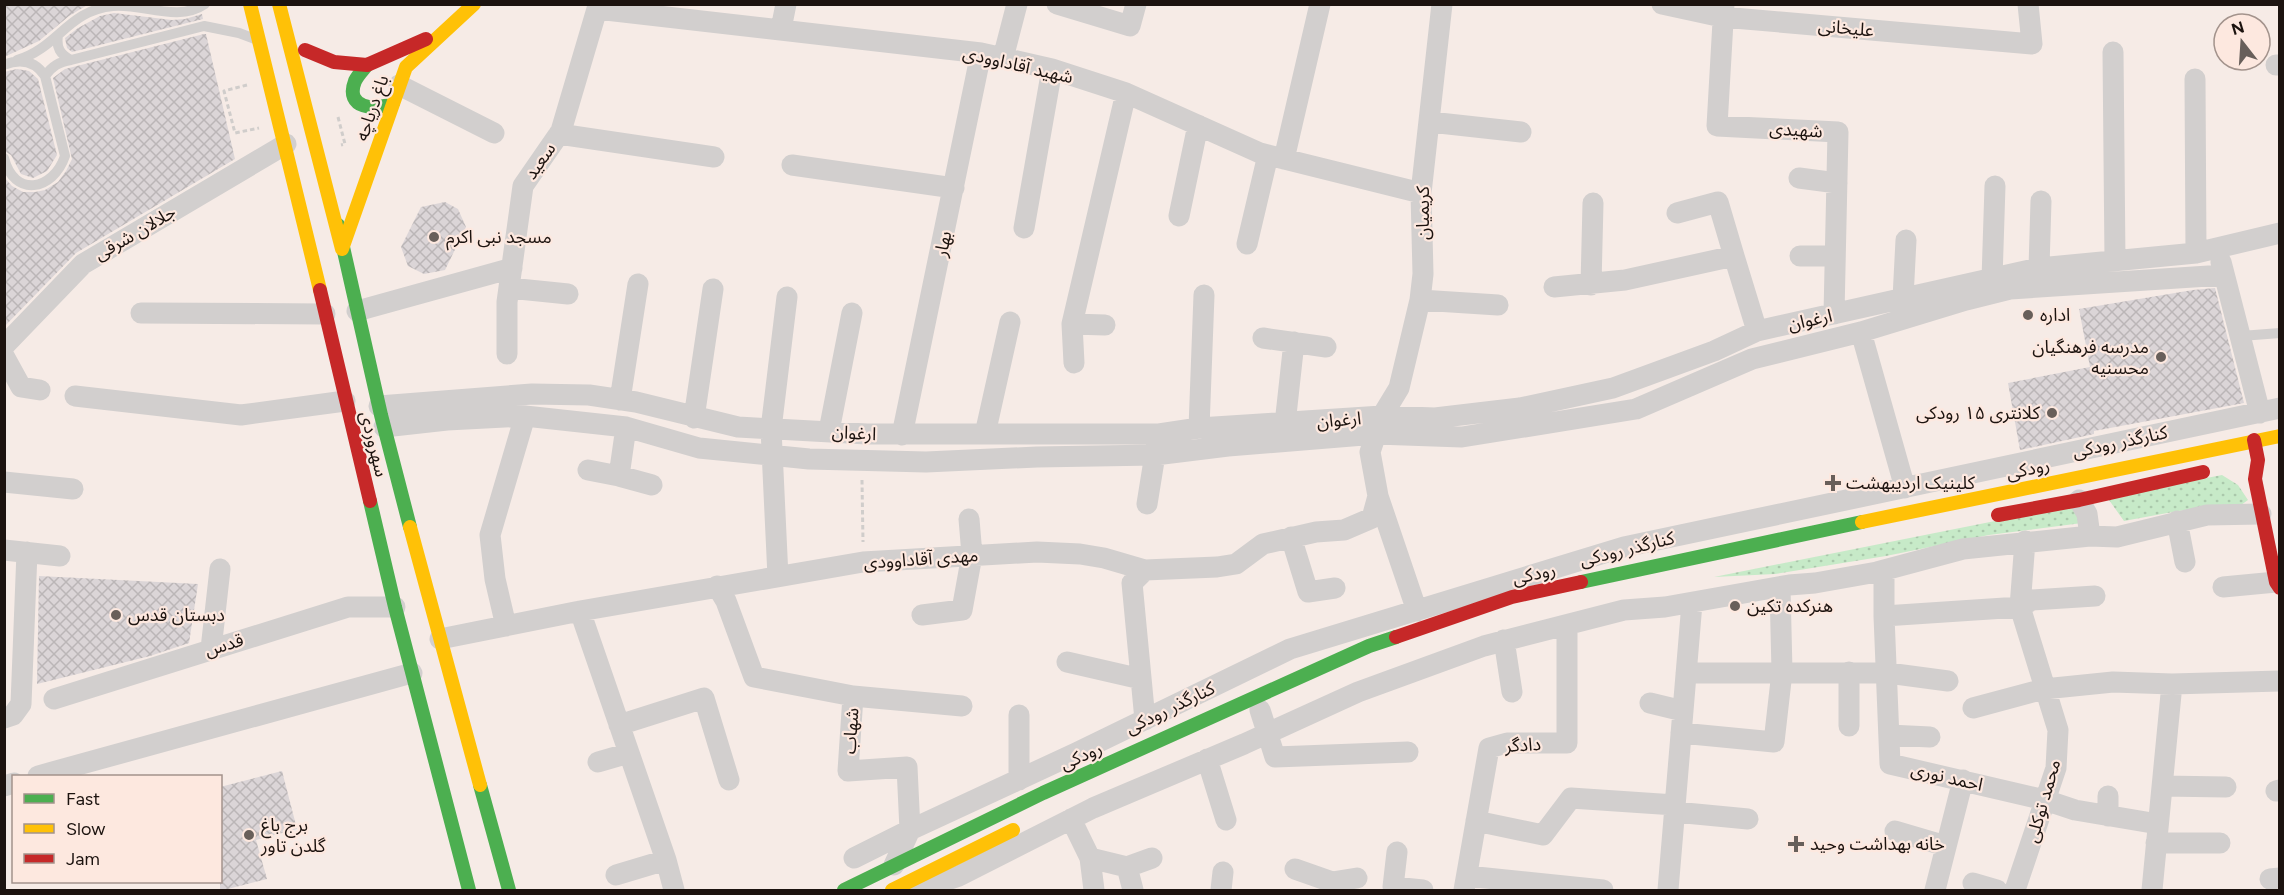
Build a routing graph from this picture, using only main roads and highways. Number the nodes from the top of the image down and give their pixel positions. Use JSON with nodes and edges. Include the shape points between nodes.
{"nodes":[{"id":1,"x":250,"y":4,"type":"edge"},
{"id":2,"x":279,"y":4,"type":"edge"},
{"id":3,"x":474,"y":4,"type":"edge"},
{"id":4,"x":442,"y":32,"type":"junction"},
{"id":5,"x":367,"y":65,"type":"junction"},
{"id":6,"x":396,"y":94,"type":"junction"},
{"id":7,"x":342,"y":249,"type":"junction"},
{"id":8,"x":2280,"y":436,"type":"edge"},
{"id":9,"x":2254,"y":440,"type":"junction"},
{"id":10,"x":2257,"y":460,"type":"junction"},
{"id":11,"x":2211,"y":470,"type":"dead end"},
{"id":12,"x":2274,"y":476,"type":"dead end"},
{"id":13,"x":1987,"y":517,"type":"dead end"},
{"id":14,"x":2278,"y":585,"type":"edge"},
{"id":15,"x":1597,"y":593,"type":"dead end"},
{"id":16,"x":1254,"y":713,"type":"road end"},
{"id":17,"x":1024,"y":825,"type":"dead end"},
{"id":18,"x":469,"y":891,"type":"edge"},
{"id":19,"x":509,"y":891,"type":"edge"},
{"id":20,"x":844,"y":891,"type":"edge"},
{"id":21,"x":892,"y":891,"type":"edge"}],
"edges":[{"from":1,"to":18,"type":"main road","name":"سهروردی","via":[[395,607]]},
{"from":2,"to":7,"type":"main road"},
{"from":3,"to":4,"type":"main road","name":"باغ دریاچه"},
{"from":4,"to":5,"type":"main road"},
{"from":4,"to":6,"type":"main road","name":"باغ دریاچه","via":[[406,67]]},
{"from":5,"to":6,"type":"main road","via":[[354,89],[362,106],[374,109]]},
{"from":5,"to":7,"type":"main road","name":"سهروردی","via":[[334,62],[304,44]]},
{"from":6,"to":7,"type":"main road","name":"باغ دریاچه"},
{"from":7,"to":19,"type":"main road","name":"سهروردی","via":[[384,427]]},
{"from":8,"to":9,"type":"main road","name":"رودکی"},
{"from":9,"to":10,"type":"main road"},
{"from":9,"to":20,"type":"main road","name":"رودکی","via":[[1523,594],[1369,646],[1043,793]]},
{"from":10,"to":12,"type":"main road"},
{"from":10,"to":14,"type":"main road","via":[[2255,479]]},
{"from":11,"to":13,"type":"main road"},
{"from":15,"to":16,"type":"main road","name":"رودکی","via":[[1493,616],[1380,656]]},
{"from":17,"to":21,"type":"main road"}]}
